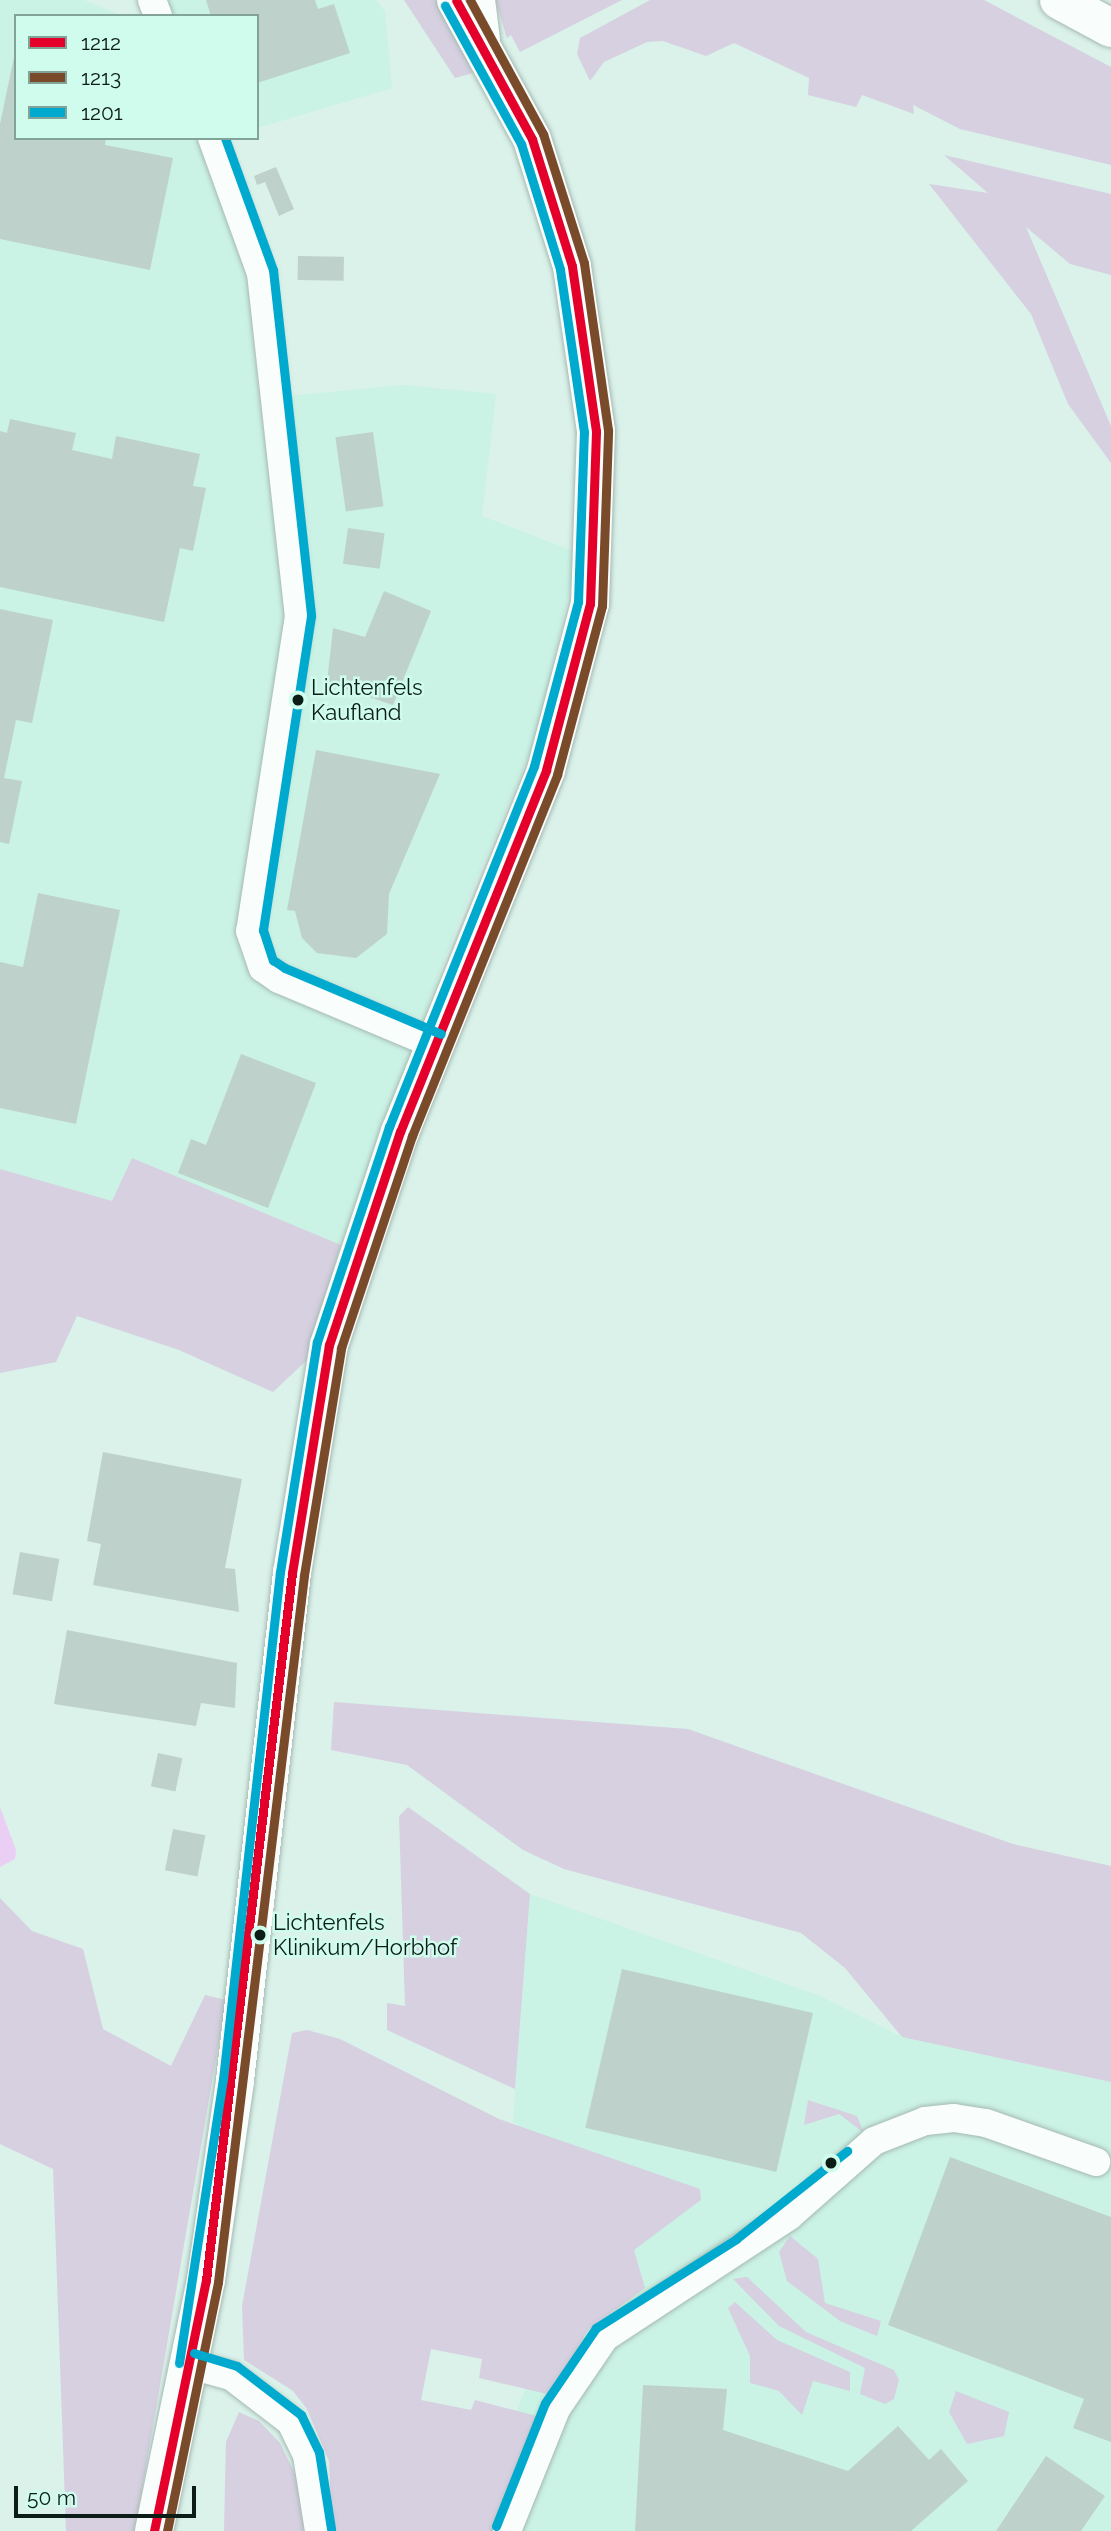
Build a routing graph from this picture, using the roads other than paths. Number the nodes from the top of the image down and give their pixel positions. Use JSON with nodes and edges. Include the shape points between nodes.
{"nodes":[{"id":1,"x":456,"y":0,"type":"edge"},
{"id":2,"x":476,"y":0,"type":"edge"},
{"id":3,"x":1059,"y":0,"type":"edge"},
{"id":4,"x":1111,"y":27,"type":"edge"},
{"id":5,"x":481,"y":40,"type":"junction"},
{"id":6,"x":213,"y":140,"type":"edge"},
{"id":7,"x":436,"y":1045,"type":"junction"},
{"id":8,"x":1096,"y":2162,"type":"dead end"},
{"id":9,"x":191,"y":2365,"type":"junction"},
{"id":10,"x":154,"y":2531,"type":"edge"},
{"id":11,"x":319,"y":2531,"type":"edge"},
{"id":12,"x":507,"y":2531,"type":"edge"}],
"edges":[{"from":1,"to":5,"type":"main road"},
{"from":2,"to":5,"type":"main road"},
{"from":3,"to":4,"type":"main road"},
{"from":5,"to":7,"type":"main road","via":[[512,99],[557,207],[587,350],[596,431],[593,573],[573,685],[546,770]]},
{"from":6,"to":7,"type":"street","via":[[261,274],[299,616],[250,931],[263,968],[279,979]]},
{"from":7,"to":9,"type":"main road","via":[[343,1293],[312,1430],[235,2081]]},
{"from":8,"to":12,"type":"street","via":[[986,2123],[954,2118],[925,2121],[874,2141],[789,2216],[605,2337],[556,2409]]},
{"from":9,"to":10,"type":"main road"},
{"from":9,"to":11,"type":"street","via":[[231,2376],[291,2422],[307,2455]]}]}
